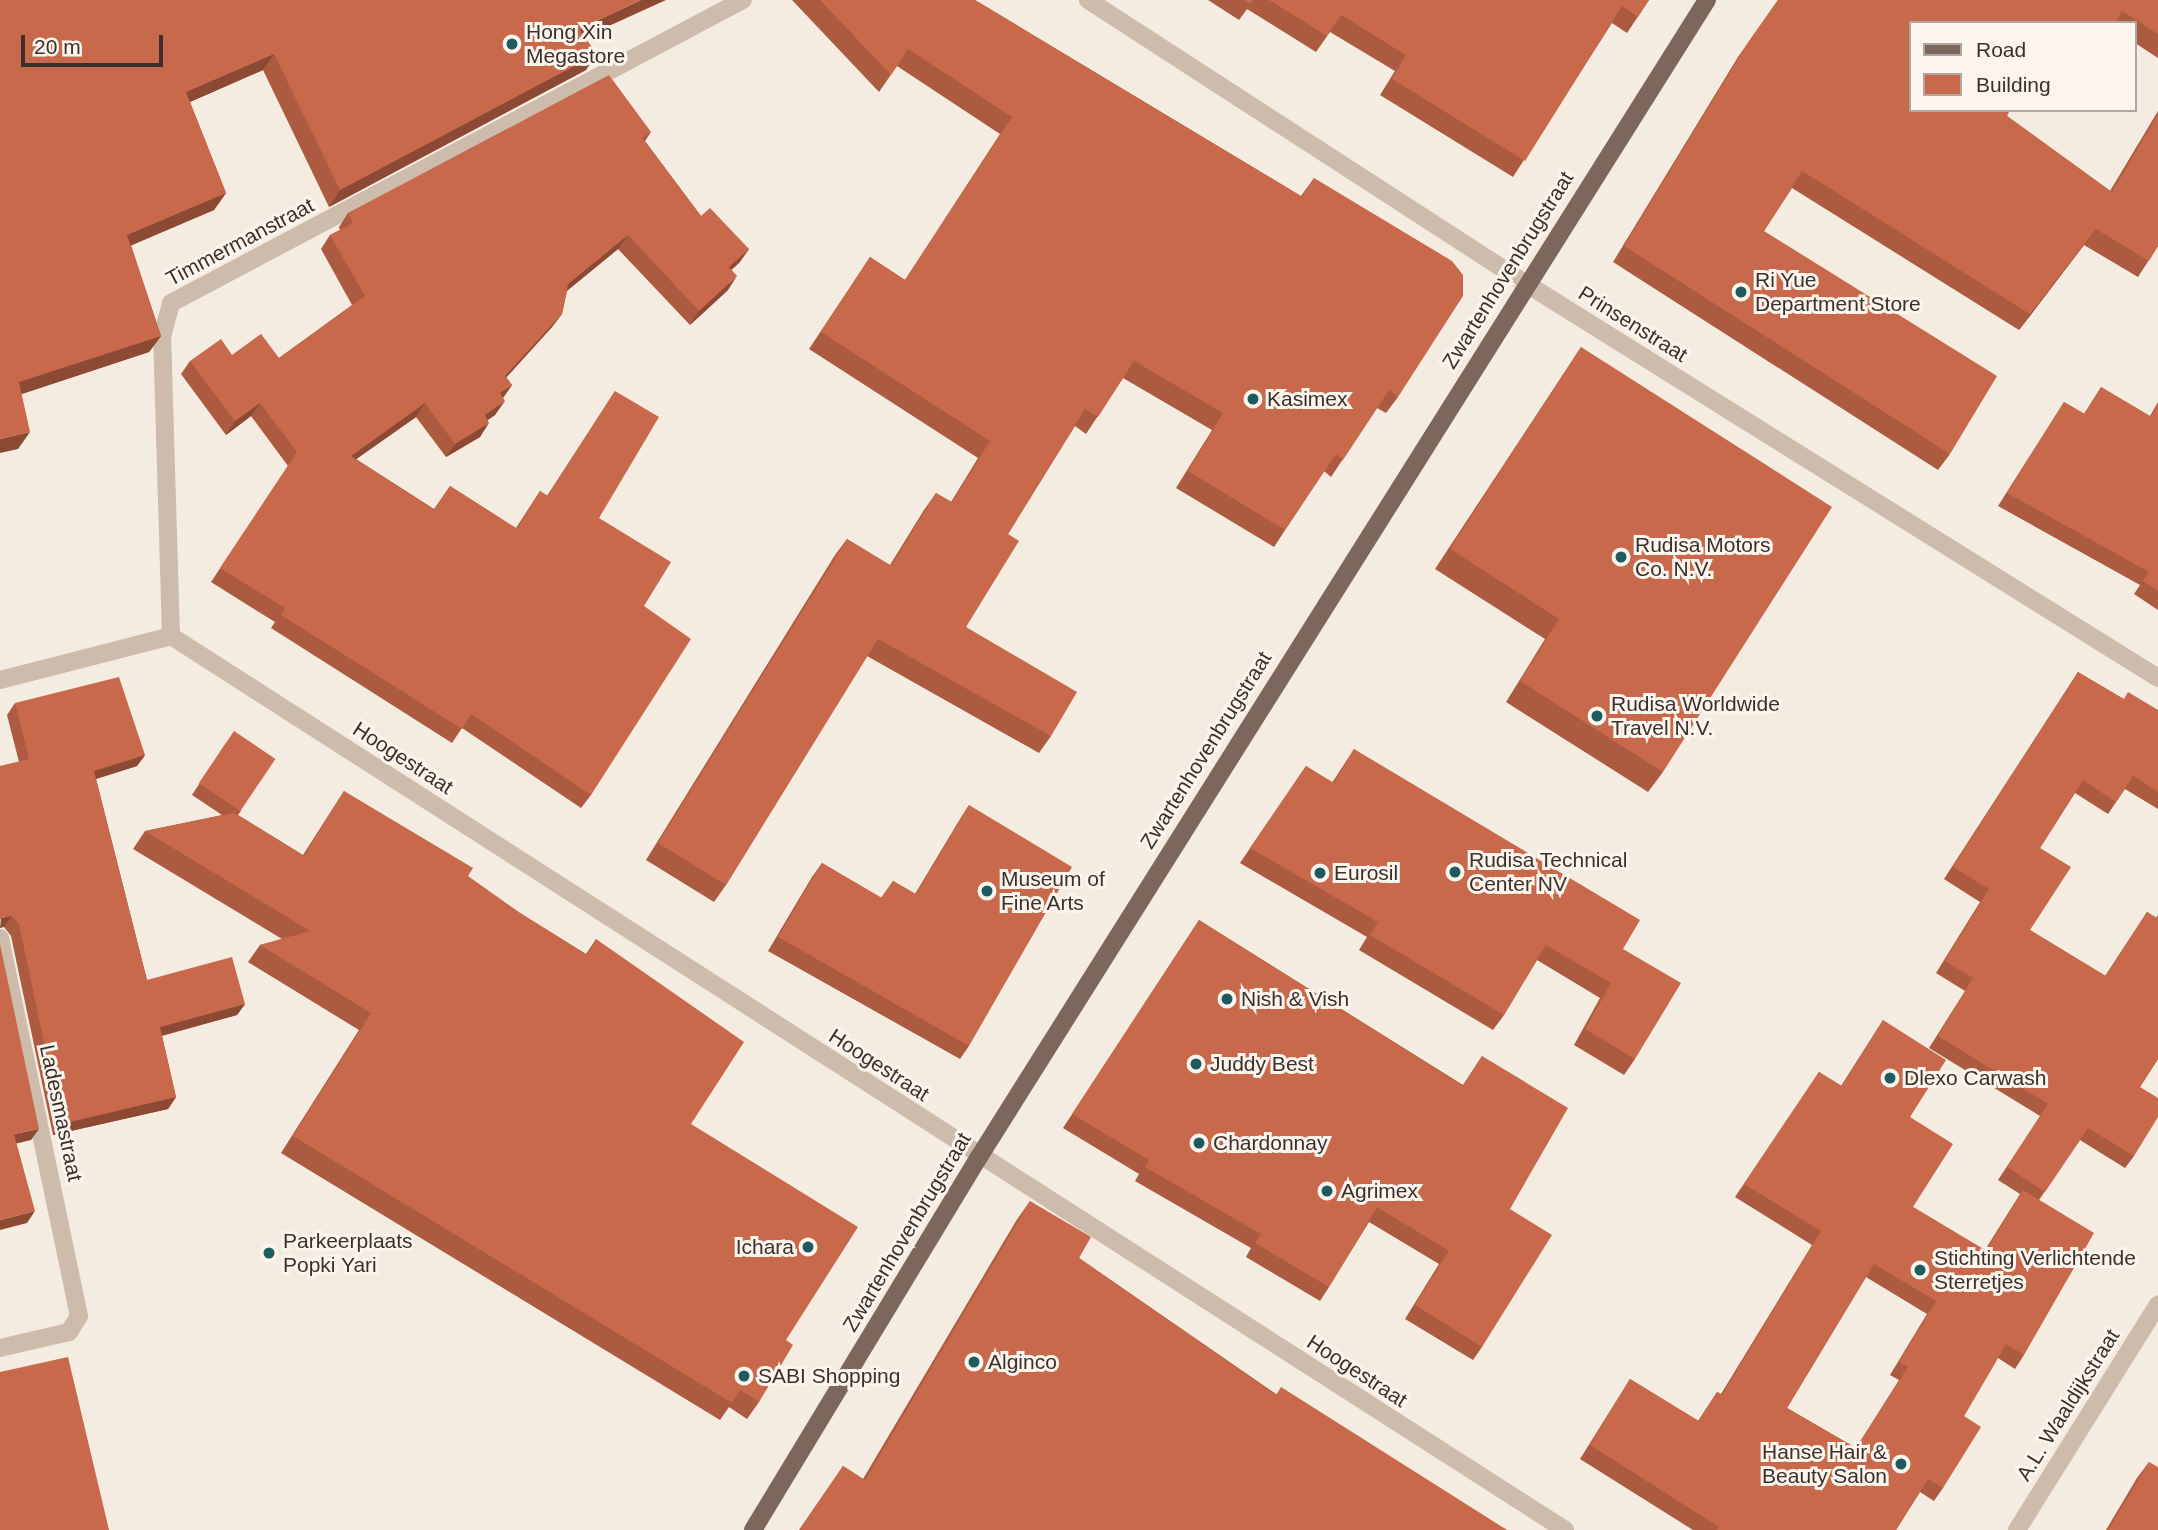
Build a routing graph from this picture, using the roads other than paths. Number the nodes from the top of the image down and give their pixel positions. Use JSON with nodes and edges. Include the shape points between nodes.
{"nodes":[{"id":1,"x":743,"y":0,"type":"edge"},
{"id":2,"x":1088,"y":0,"type":"edge"},
{"id":3,"x":1707,"y":0,"type":"edge"},
{"id":4,"x":1525,"y":284,"type":"junction"},
{"id":5,"x":171,"y":636,"type":"junction"},
{"id":6,"x":2158,"y":678,"type":"edge"},
{"id":7,"x":0,"y":680,"type":"edge"},
{"id":8,"x":0,"y":938,"type":"edge"},
{"id":9,"x":979,"y":1157,"type":"junction"},
{"id":10,"x":2158,"y":1304,"type":"edge"},
{"id":11,"x":0,"y":1348,"type":"edge"},
{"id":12,"x":752,"y":1530,"type":"edge"},
{"id":13,"x":1564,"y":1530,"type":"edge"},
{"id":14,"x":2017,"y":1530,"type":"edge"}],
"edges":[{"from":1,"to":5,"type":"street","name":"Timmermanstraat","via":[[171,303],[162,337]]},
{"from":2,"to":4,"type":"street","name":"Prinsenstraat"},
{"from":3,"to":4,"type":"main road","name":"Zwartenhovenbrugstraat"},
{"from":4,"to":6,"type":"street","name":"Prinsenstraat"},
{"from":4,"to":9,"type":"main road","name":"Zwartenhovenbrugstraat"},
{"from":5,"to":7,"type":"street"},
{"from":5,"to":9,"type":"street","name":"Hoogestraat"},
{"from":8,"to":11,"type":"street","name":"Ladesmastraat","via":[[78,1297],[78,1322],[69,1332]]},
{"from":9,"to":12,"type":"main road","name":"Zwartenhovenbrugstraat"},
{"from":9,"to":13,"type":"street","name":"Hoogestraat"},
{"from":10,"to":14,"type":"street","name":"A.L. Waaldijkstraat"}]}
